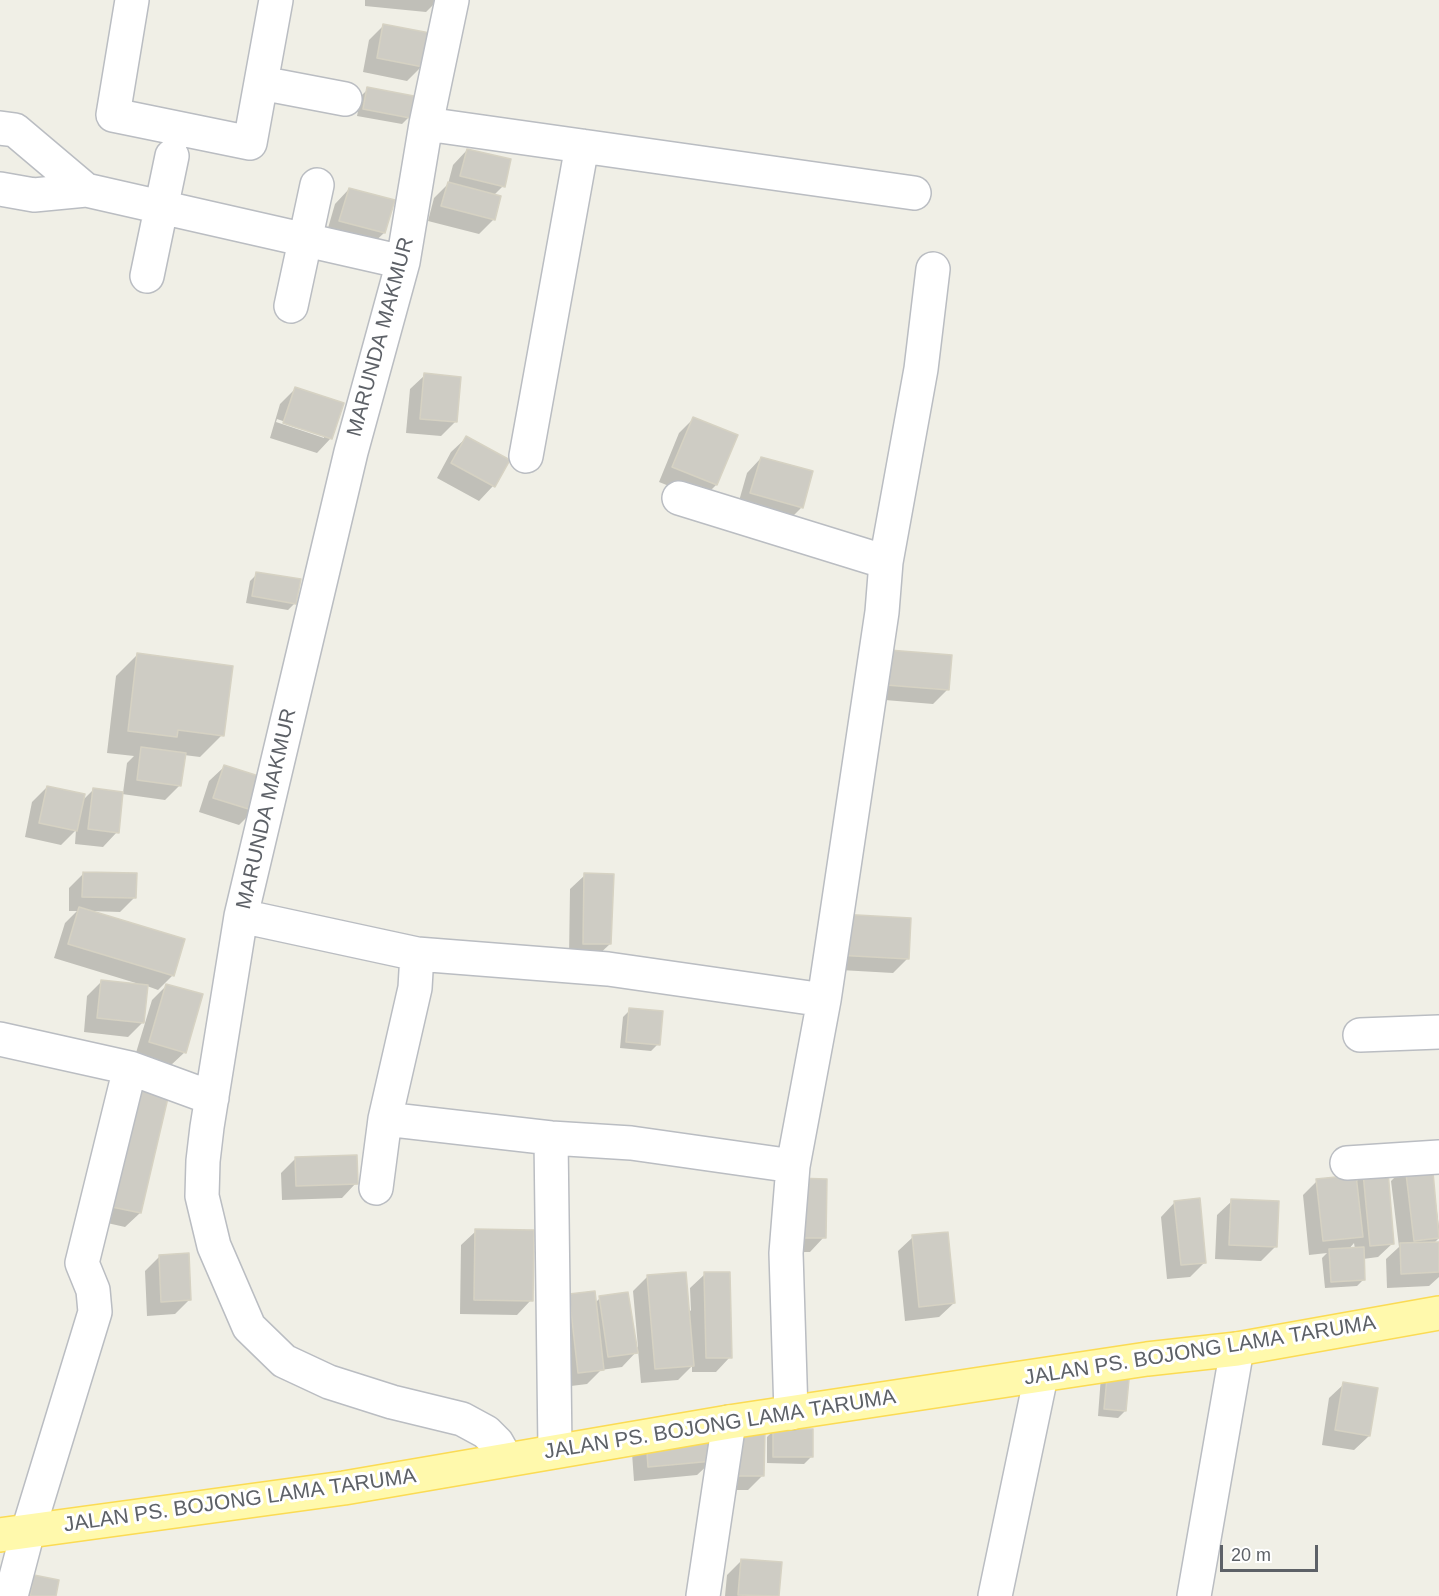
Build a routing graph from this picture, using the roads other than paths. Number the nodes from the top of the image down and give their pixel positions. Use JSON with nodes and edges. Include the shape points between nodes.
{"nodes":[{"id":1,"x":132,"y":0,"type":"edge"},
{"id":2,"x":276,"y":0,"type":"edge"},
{"id":3,"x":452,"y":0,"type":"edge"},
{"id":4,"x":261,"y":83,"type":"junction"},
{"id":5,"x":345,"y":99,"type":"dead end"},
{"id":6,"x":426,"y":124,"type":"junction"},
{"id":7,"x":0,"y":128,"type":"edge"},
{"id":8,"x":582,"y":146,"type":"junction"},
{"id":9,"x":172,"y":156,"type":"dead end"},
{"id":10,"x":316,"y":185,"type":"dead end"},
{"id":11,"x":0,"y":189,"type":"edge"},
{"id":12,"x":86,"y":190,"type":"junction"},
{"id":13,"x":914,"y":193,"type":"dead end"},
{"id":14,"x":161,"y":207,"type":"junction"},
{"id":15,"x":306,"y":240,"type":"junction"},
{"id":16,"x":404,"y":262,"type":"junction"},
{"id":17,"x":933,"y":268,"type":"dead end"},
{"id":18,"x":147,"y":276,"type":"dead end"},
{"id":19,"x":291,"y":306,"type":"dead end"},
{"id":20,"x":526,"y":456,"type":"dead end"},
{"id":21,"x":679,"y":498,"type":"dead end"},
{"id":22,"x":886,"y":562,"type":"junction"},
{"id":23,"x":241,"y":916,"type":"junction"},
{"id":24,"x":417,"y":954,"type":"junction"},
{"id":25,"x":824,"y":1000,"type":"junction"},
{"id":26,"x":1439,"y":1032,"type":"edge"},
{"id":27,"x":1359,"y":1035,"type":"dead end"},
{"id":28,"x":0,"y":1039,"type":"edge"},
{"id":29,"x":130,"y":1068,"type":"junction"},
{"id":30,"x":212,"y":1098,"type":"junction"},
{"id":31,"x":385,"y":1119,"type":"junction"},
{"id":32,"x":551,"y":1138,"type":"junction"},
{"id":33,"x":1439,"y":1157,"type":"edge"},
{"id":34,"x":1347,"y":1163,"type":"dead end"},
{"id":35,"x":793,"y":1166,"type":"junction"},
{"id":36,"x":376,"y":1188,"type":"dead end"},
{"id":37,"x":1439,"y":1313,"type":"edge"},
{"id":38,"x":1237,"y":1349,"type":"junction"},
{"id":39,"x":1041,"y":1376,"type":"junction"},
{"id":40,"x":791,"y":1413,"type":"junction"},
{"id":41,"x":729,"y":1422,"type":"junction"},
{"id":42,"x":555,"y":1450,"type":"junction"},
{"id":43,"x":506,"y":1459,"type":"junction"},
{"id":44,"x":14,"y":1533,"type":"edge"},
{"id":45,"x":11,"y":1596,"type":"edge"},
{"id":46,"x":703,"y":1596,"type":"edge"},
{"id":47,"x":995,"y":1596,"type":"edge"},
{"id":48,"x":1194,"y":1596,"type":"edge"}],
"edges":[{"from":1,"to":4,"type":"street","via":[[113,115],[250,143]]},
{"from":2,"to":4,"type":"street"},
{"from":3,"to":6,"type":"street","name":"MARUNDA MAKMUR"},
{"from":4,"to":5,"type":"street"},
{"from":6,"to":8,"type":"street"},
{"from":6,"to":16,"type":"street","name":"MARUNDA MAKMUR"},
{"from":7,"to":12,"type":"street","via":[[15,130]]},
{"from":8,"to":13,"type":"street"},
{"from":8,"to":20,"type":"street"},
{"from":9,"to":14,"type":"street"},
{"from":10,"to":15,"type":"street"},
{"from":11,"to":12,"type":"street","via":[[34,195]]},
{"from":12,"to":14,"type":"street"},
{"from":14,"to":15,"type":"street"},
{"from":14,"to":18,"type":"street"},
{"from":15,"to":16,"type":"street"},
{"from":15,"to":19,"type":"street"},
{"from":16,"to":23,"type":"street","name":"MARUNDA MAKMUR","via":[[351,452]]},
{"from":17,"to":22,"type":"street","via":[[921,369]]},
{"from":21,"to":22,"type":"street"},
{"from":22,"to":25,"type":"street","via":[[882,612]]},
{"from":23,"to":24,"type":"street"},
{"from":23,"to":30,"type":"street","name":"MARUNDA MAKMUR"},
{"from":24,"to":25,"type":"street","via":[[609,969]]},
{"from":24,"to":31,"type":"street","via":[[415,988]]},
{"from":25,"to":35,"type":"street"},
{"from":26,"to":27,"type":"street"},
{"from":28,"to":29,"type":"street"},
{"from":29,"to":30,"type":"street"},
{"from":29,"to":44,"type":"street","via":[[82,1263],[93,1290],[95,1312]]},
{"from":30,"to":43,"type":"street","name":"MARUNDA MAKMUR","via":[[202,1196],[214,1246],[249,1327],[284,1361],[329,1382],[462,1419],[486,1432]]},
{"from":31,"to":32,"type":"street"},
{"from":31,"to":36,"type":"street"},
{"from":32,"to":35,"type":"street","via":[[631,1143]]},
{"from":32,"to":42,"type":"street"},
{"from":33,"to":34,"type":"street"},
{"from":35,"to":40,"type":"street","via":[[786,1253]]},
{"from":37,"to":38,"type":"main road","name":"JALAN PS. BOJONG LAMA TARUMA"},
{"from":38,"to":39,"type":"main road","name":"JALAN PS. BOJONG LAMA TARUMA"},
{"from":38,"to":48,"type":"street"},
{"from":39,"to":40,"type":"main road","name":"JALAN PS. BOJONG LAMA TARUMA"},
{"from":39,"to":47,"type":"street"},
{"from":40,"to":41,"type":"main road","name":"JALAN PS. BOJONG LAMA TARUMA"},
{"from":41,"to":42,"type":"main road","name":"JALAN PS. BOJONG LAMA TARUMA"},
{"from":41,"to":46,"type":"street"},
{"from":42,"to":43,"type":"main road","name":"JALAN PS. BOJONG LAMA TARUMA"},
{"from":43,"to":44,"type":"main road","name":"JALAN PS. BOJONG LAMA TARUMA","via":[[344,1488]]},
{"from":44,"to":45,"type":"street"}]}
